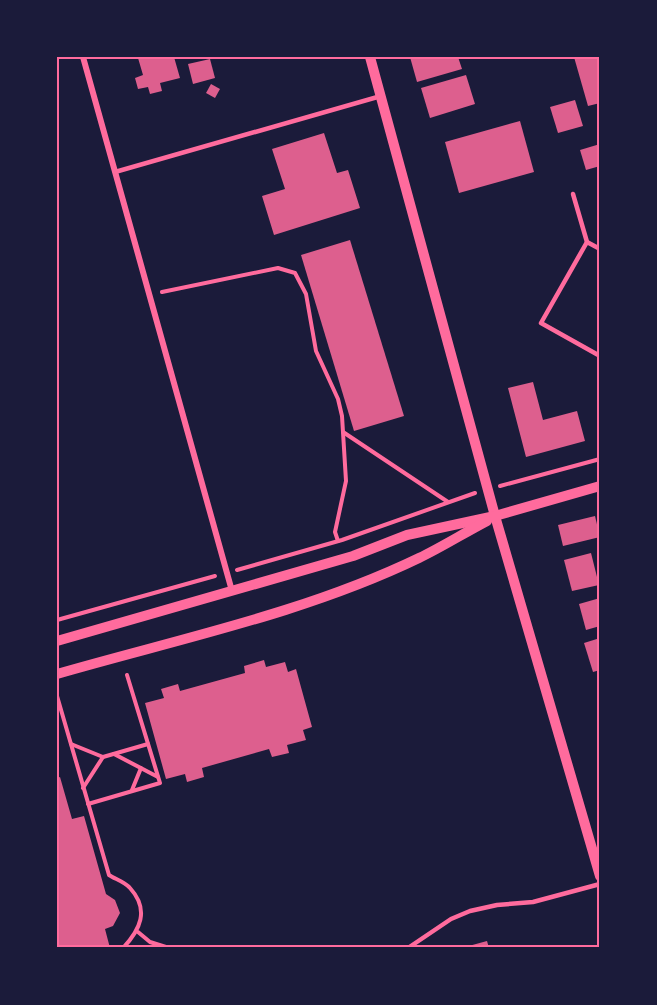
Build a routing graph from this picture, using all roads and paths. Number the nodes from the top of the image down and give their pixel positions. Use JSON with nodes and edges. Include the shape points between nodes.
{"nodes":[{"id":1,"x":83,"y":57,"type":"edge"},
{"id":2,"x":370,"y":57,"type":"edge"},
{"id":3,"x":381,"y":96,"type":"junction"},
{"id":4,"x":115,"y":172,"type":"junction"},
{"id":5,"x":573,"y":194,"type":"dead end"},
{"id":6,"x":587,"y":242,"type":"junction"},
{"id":7,"x":600,"y":249,"type":"edge"},
{"id":8,"x":162,"y":292,"type":"dead end"},
{"id":9,"x":600,"y":356,"type":"edge"},
{"id":10,"x":343,"y":432,"type":"junction"},
{"id":11,"x":600,"y":459,"type":"edge"},
{"id":12,"x":600,"y":486,"type":"edge"},
{"id":13,"x":488,"y":489,"type":"junction"},
{"id":14,"x":449,"y":502,"type":"junction"},
{"id":15,"x":495,"y":516,"type":"junction"},
{"id":16,"x":338,"y":541,"type":"junction"},
{"id":17,"x":227,"y":572,"type":"junction"},
{"id":18,"x":232,"y":591,"type":"junction"},
{"id":19,"x":57,"y":620,"type":"edge"},
{"id":20,"x":57,"y":641,"type":"edge"},
{"id":21,"x":57,"y":674,"type":"edge"},
{"id":22,"x":127,"y":675,"type":"dead end"},
{"id":23,"x":57,"y":696,"type":"edge"},
{"id":24,"x":70,"y":744,"type":"junction"},
{"id":25,"x":148,"y":744,"type":"junction"},
{"id":26,"x":114,"y":754,"type":"junction"},
{"id":27,"x":103,"y":757,"type":"junction"},
{"id":28,"x":141,"y":768,"type":"junction"},
{"id":29,"x":158,"y":777,"type":"junction"},
{"id":30,"x":83,"y":788,"type":"junction"},
{"id":31,"x":132,"y":790,"type":"junction"},
{"id":32,"x":88,"y":804,"type":"junction"},
{"id":33,"x":600,"y":876,"type":"edge"},
{"id":34,"x":600,"y":884,"type":"edge"},
{"id":35,"x":138,"y":932,"type":"junction"},
{"id":36,"x":123,"y":948,"type":"edge"},
{"id":37,"x":169,"y":948,"type":"edge"},
{"id":38,"x":217,"y":948,"type":"edge"},
{"id":39,"x":229,"y":948,"type":"edge"},
{"id":40,"x":408,"y":948,"type":"edge"}],
"edges":[{"from":1,"to":4,"type":"street"},
{"from":2,"to":3,"type":"street"},
{"from":3,"to":4,"type":"lane"},
{"from":3,"to":13,"type":"street"},
{"from":4,"to":17,"type":"street"},
{"from":5,"to":6,"type":"lane"},
{"from":6,"to":7,"type":"lane"},
{"from":6,"to":9,"type":"lane","via":[[541,323]]},
{"from":8,"to":10,"type":"path","via":[[278,268],[295,273],[306,294],[316,351],[338,399]]},
{"from":10,"to":14,"type":"path"},
{"from":10,"to":16,"type":"path","via":[[346,481],[335,532]]},
{"from":11,"to":13,"type":"path"},
{"from":12,"to":15,"type":"street"},
{"from":13,"to":14,"type":"path"},
{"from":13,"to":15,"type":"street"},
{"from":14,"to":16,"type":"path"},
{"from":15,"to":18,"type":"street","via":[[407,535],[353,556]]},
{"from":15,"to":21,"type":"street","via":[[419,558],[363,582],[288,608]]},
{"from":15,"to":33,"type":"street"},
{"from":16,"to":17,"type":"path"},
{"from":17,"to":18,"type":"street"},
{"from":17,"to":19,"type":"path"},
{"from":18,"to":20,"type":"street"},
{"from":22,"to":25,"type":"path"},
{"from":23,"to":24,"type":"path"},
{"from":24,"to":27,"type":"path"},
{"from":24,"to":30,"type":"path"},
{"from":25,"to":26,"type":"path"},
{"from":25,"to":29,"type":"path"},
{"from":26,"to":27,"type":"path"},
{"from":26,"to":28,"type":"path"},
{"from":27,"to":30,"type":"path"},
{"from":28,"to":29,"type":"path"},
{"from":28,"to":31,"type":"path"},
{"from":29,"to":31,"type":"path","via":[[160,783]]},
{"from":30,"to":32,"type":"path"},
{"from":31,"to":32,"type":"path"},
{"from":32,"to":35,"type":"path","via":[[109,875],[130,887],[141,910]]},
{"from":34,"to":40,"type":"lane","via":[[533,902],[497,904],[470,911]]},
{"from":35,"to":36,"type":"path"},
{"from":35,"to":37,"type":"path","via":[[150,942]]},
{"from":38,"to":39,"type":"path"}]}
